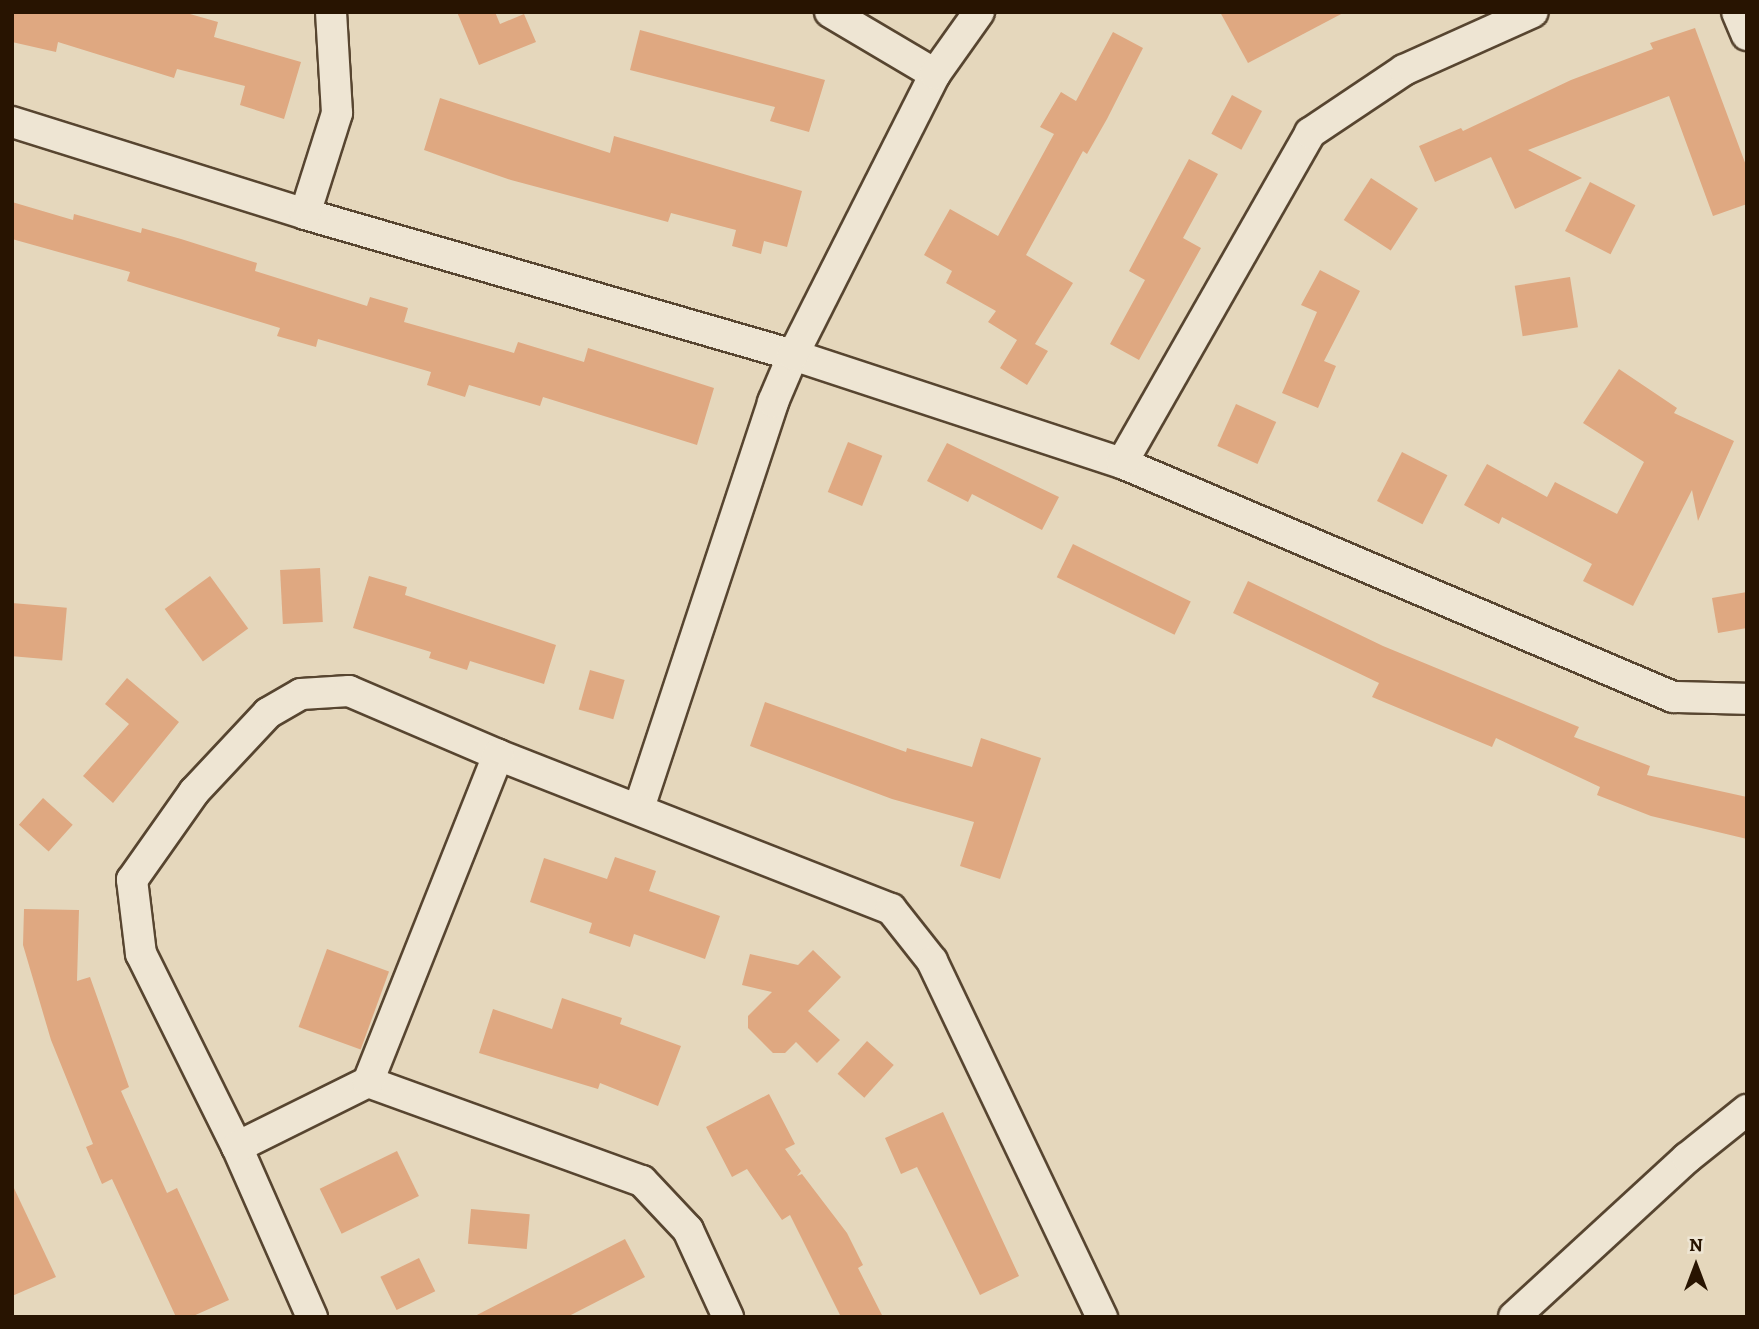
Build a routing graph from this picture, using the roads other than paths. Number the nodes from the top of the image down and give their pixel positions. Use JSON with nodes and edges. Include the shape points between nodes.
{"nodes":[{"id":1,"x":331,"y":12,"type":"edge"},
{"id":2,"x":830,"y":12,"type":"edge"},
{"id":3,"x":979,"y":12,"type":"edge"},
{"id":4,"x":1533,"y":12,"type":"edge"},
{"id":5,"x":1737,"y":12,"type":"edge"},
{"id":6,"x":1501,"y":17,"type":"edge"},
{"id":7,"x":1747,"y":35,"type":"edge"},
{"id":8,"x":935,"y":74,"type":"junction"},
{"id":9,"x":12,"y":122,"type":"edge"},
{"id":10,"x":305,"y":214,"type":"junction"},
{"id":11,"x":793,"y":355,"type":"junction"},
{"id":12,"x":1122,"y":463,"type":"junction"},
{"id":13,"x":1747,"y":699,"type":"edge"},
{"id":14,"x":498,"y":755,"type":"junction"},
{"id":15,"x":639,"y":808,"type":"junction"},
{"id":16,"x":368,"y":1082,"type":"junction"},
{"id":17,"x":1747,"y":1110,"type":"edge"},
{"id":18,"x":237,"y":1147,"type":"junction"},
{"id":19,"x":312,"y":1317,"type":"edge"},
{"id":20,"x":729,"y":1317,"type":"edge"},
{"id":21,"x":1102,"y":1317,"type":"edge"},
{"id":22,"x":1514,"y":1317,"type":"edge"}],
"edges":[{"from":1,"to":10,"type":"street","via":[[337,113]]},
{"from":2,"to":8,"type":"street"},
{"from":3,"to":8,"type":"street"},
{"from":4,"to":6,"type":"street"},
{"from":5,"to":7,"type":"street"},
{"from":6,"to":12,"type":"street","via":[[1404,70],[1310,133]]},
{"from":8,"to":11,"type":"street"},
{"from":9,"to":10,"type":"street"},
{"from":10,"to":11,"type":"street"},
{"from":11,"to":12,"type":"street"},
{"from":11,"to":15,"type":"street","via":[[773,402]]},
{"from":12,"to":13,"type":"street","via":[[1673,696]]},
{"from":14,"to":15,"type":"street"},
{"from":14,"to":16,"type":"street"},
{"from":14,"to":18,"type":"street","via":[[349,691],[301,694],[268,713],[194,792],[132,880],[141,954]]},
{"from":15,"to":21,"type":"street","via":[[891,909],[932,961]]},
{"from":16,"to":18,"type":"street"},
{"from":16,"to":20,"type":"street","via":[[642,1181],[688,1230]]},
{"from":17,"to":22,"type":"street","via":[[1687,1158]]},
{"from":18,"to":19,"type":"street"}]}
